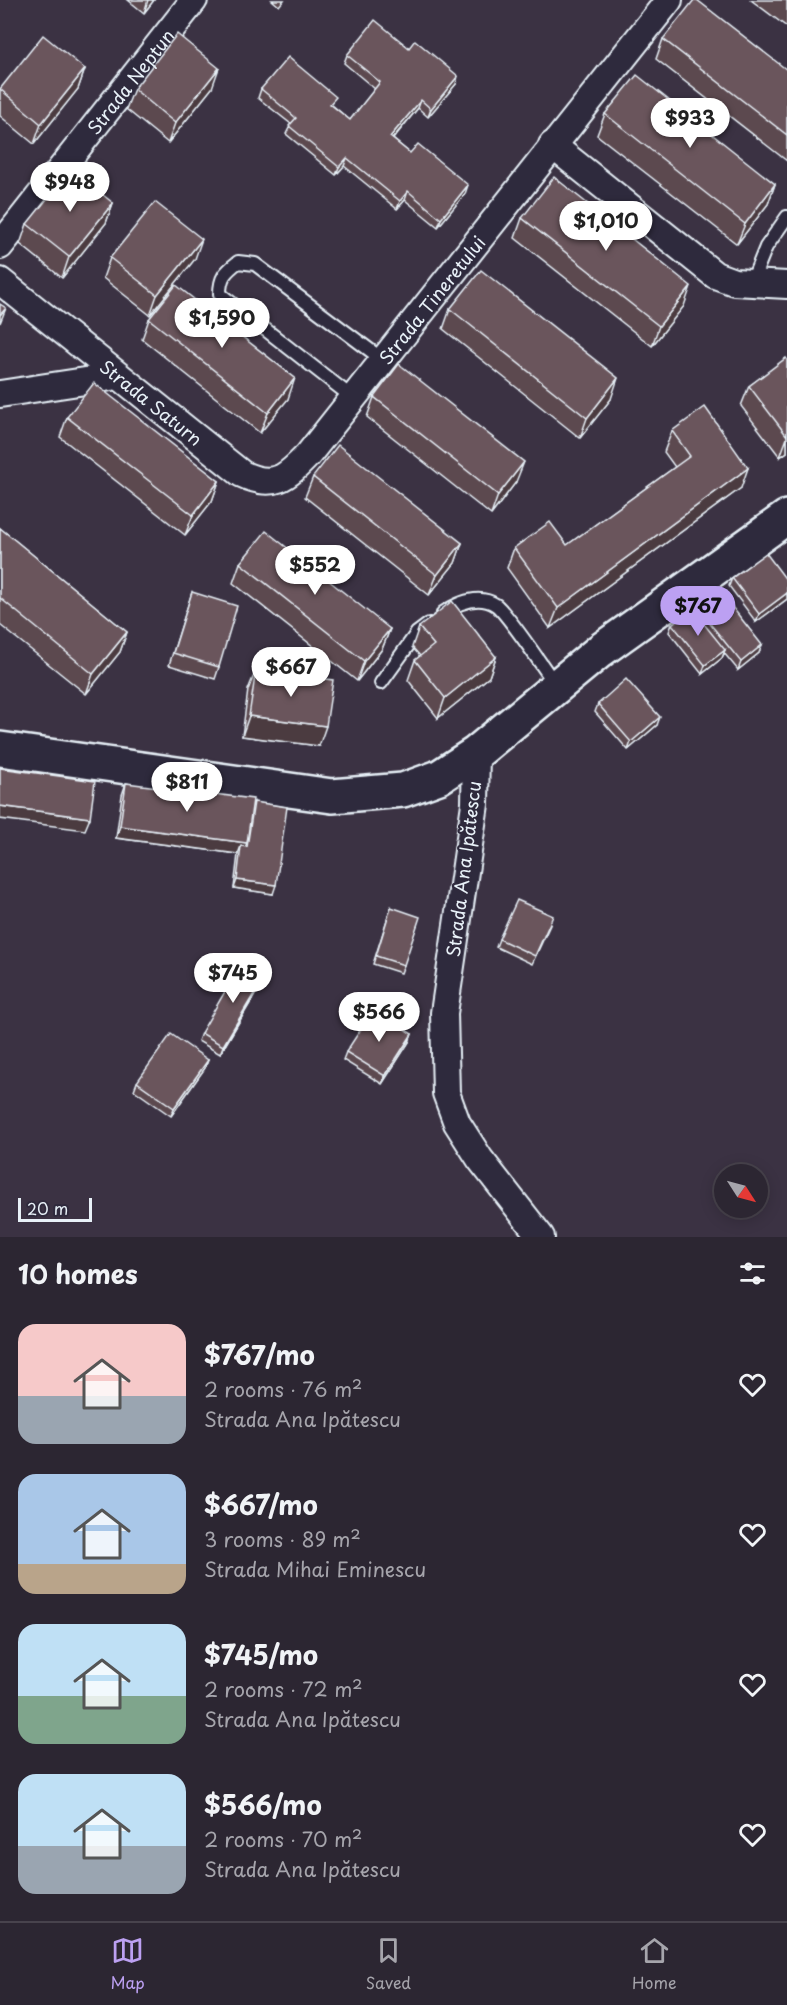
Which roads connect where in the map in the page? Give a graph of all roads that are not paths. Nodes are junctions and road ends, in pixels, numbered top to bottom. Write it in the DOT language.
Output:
graph roads {
  1 [pos="194,0"];
  2 [pos="669,0"];
  3 [pos="552,145"];
  4 [pos="787,217"];
  5 [pos="0,246"];
  6 [pos="0,281"];
  7 [pos="751,284"];
  8 [pos="787,285"];
  9 [pos="383,360"];
  10 [pos="118,376"];
  11 [pos="0,394"];
  12 [pos="353,398"];
  13 [pos="309,455"];
  14 [pos="787,517"];
  15 [pos="381,683"];
  16 [pos="557,686"];
  17 [pos="0,749"];
  18 [pos="476,753"];
  19 [pos="541,1237"];
  1 -- 5 [label="street, Strada Neptun"];
  2 -- 3 [label="street, Strada Tineretului"];
  3 -- 7 [label="street"];
  3 -- 9 [label="street, Strada Tineretului"];
  4 -- 7 [label="lane"];
  6 -- 10 [label="street, Strada Saturn"];
  7 -- 8 [label="street"];
  9 -- 12 [label="street, Strada Tineretului"];
  9 -- 12 [label="lane"];
  10 -- 11 [label="street"];
  10 -- 13 [label="street, Strada Saturn"];
  12 -- 13 [label="street, Strada Tineretului"];
  14 -- 16 [label="main road"];
  15 -- 16 [label="lane"];
  16 -- 18 [label="main road"];
  17 -- 18 [label="main road"];
  18 -- 19 [label="street, Strada Ana Ipătescu"];
}
